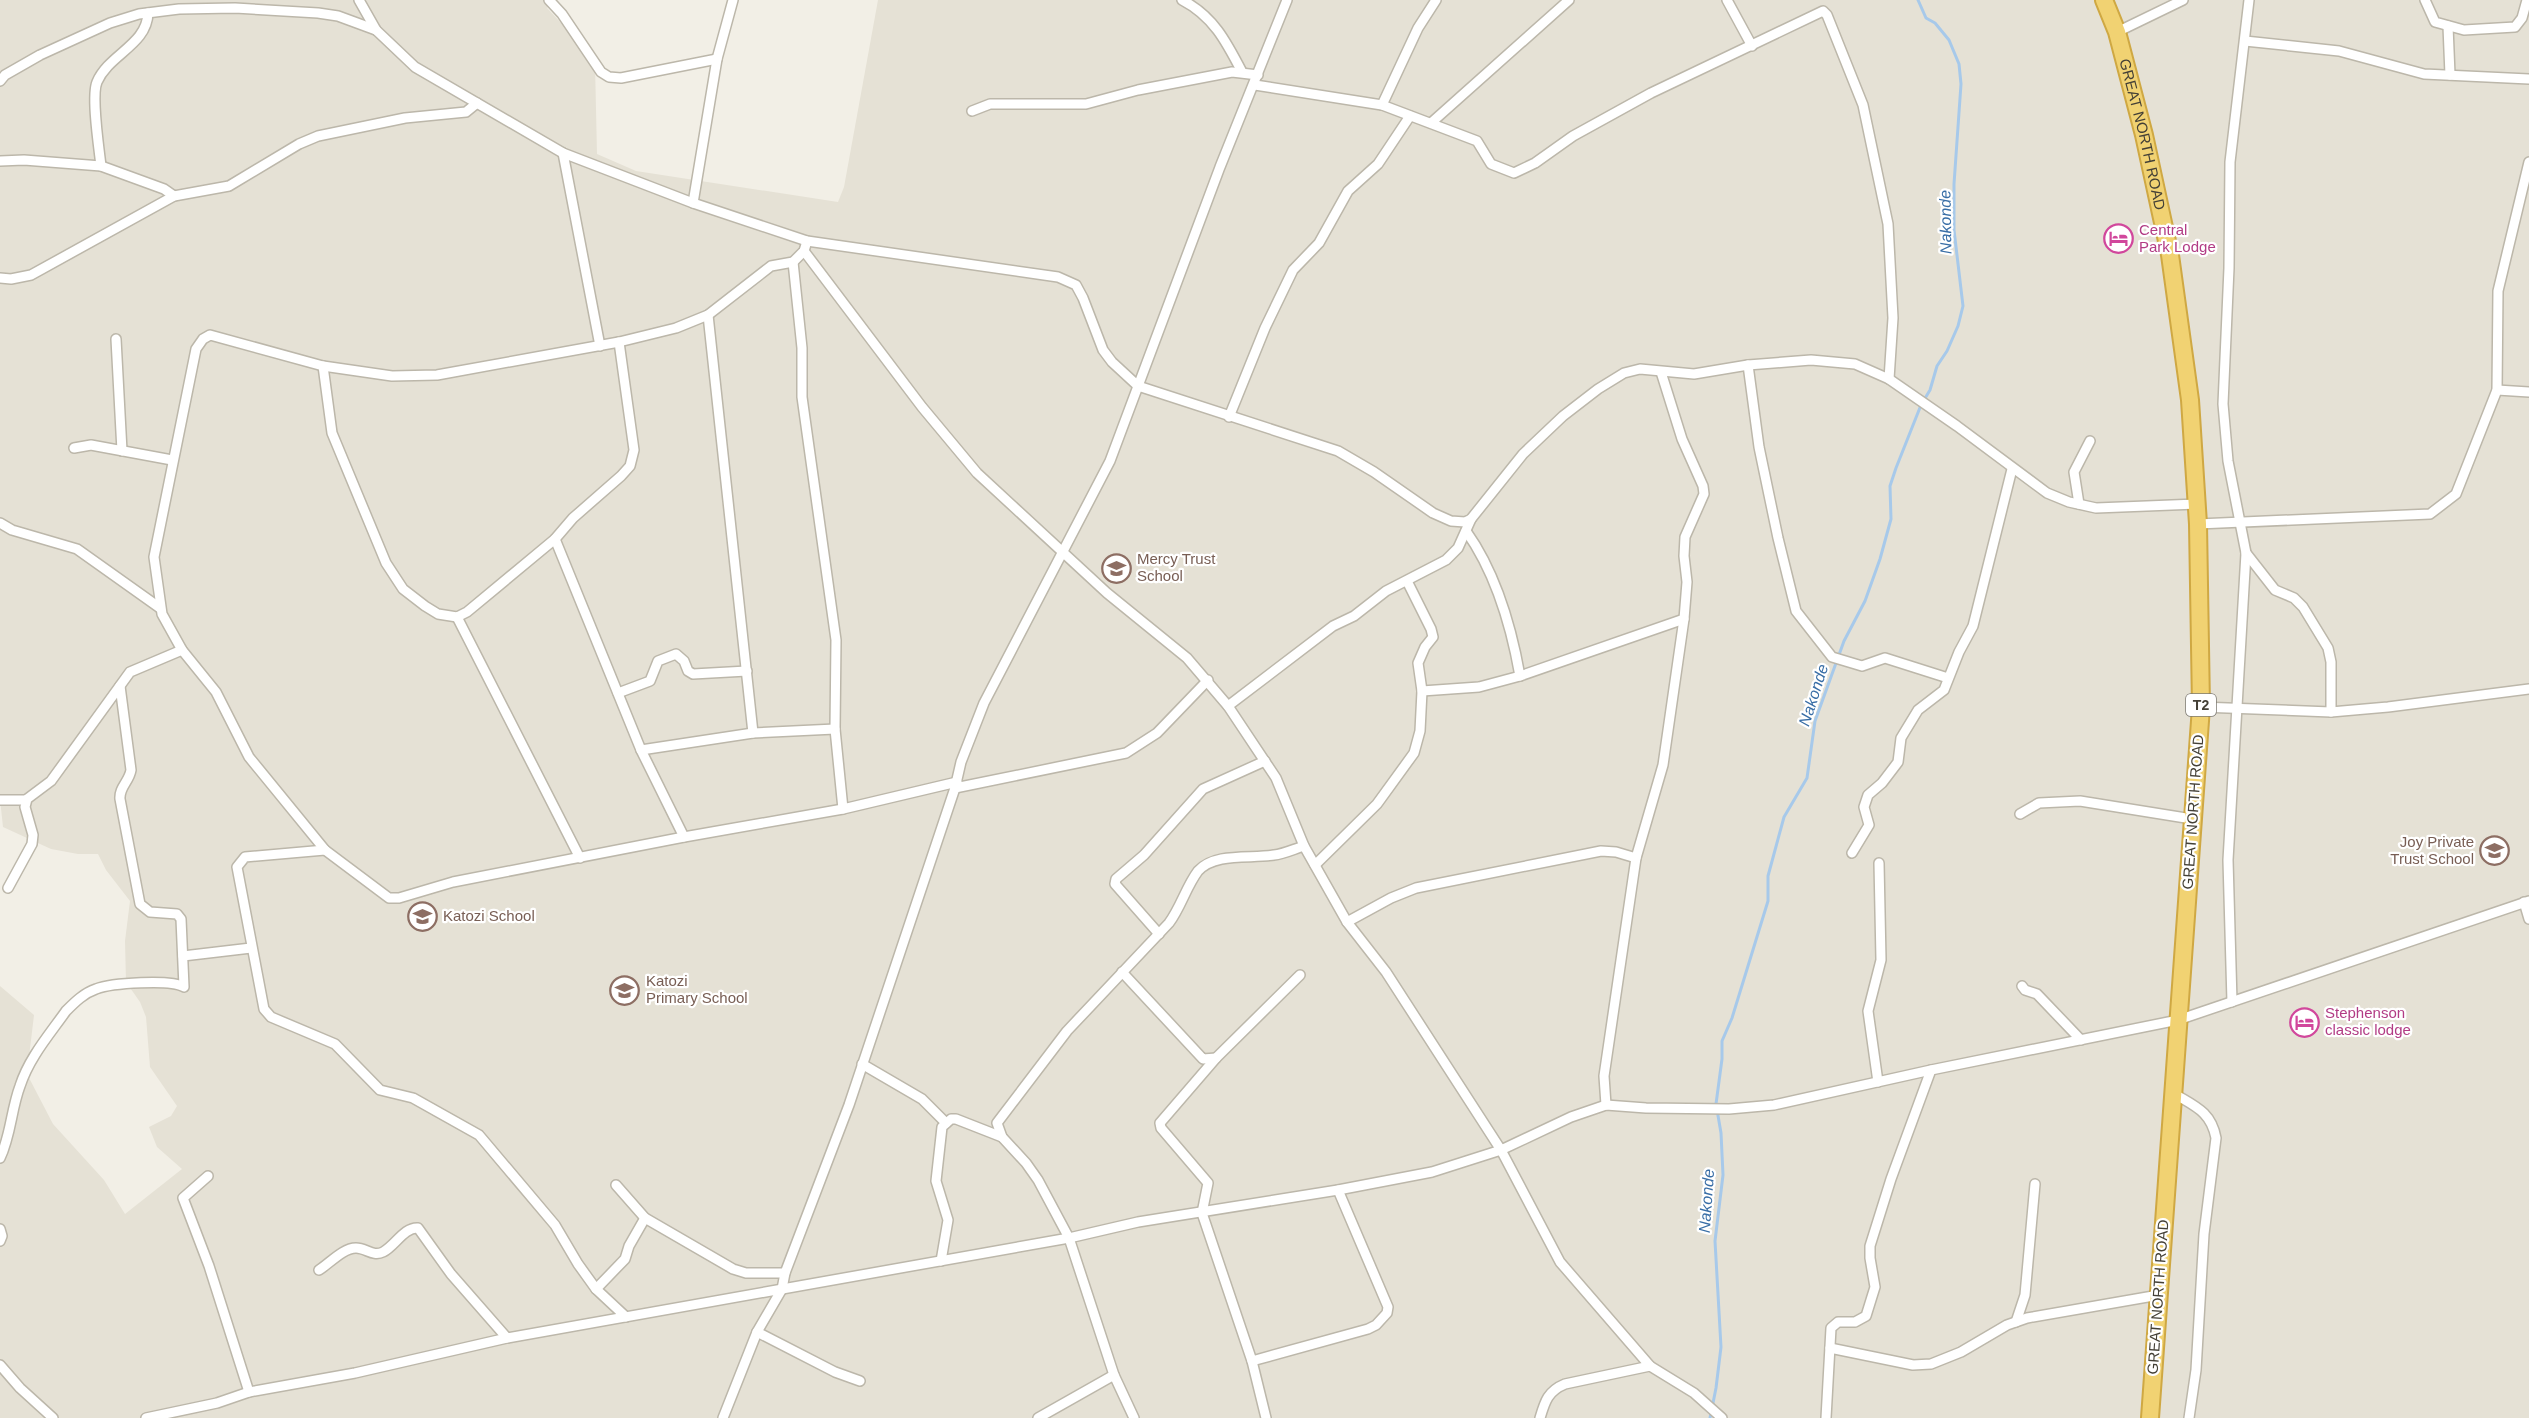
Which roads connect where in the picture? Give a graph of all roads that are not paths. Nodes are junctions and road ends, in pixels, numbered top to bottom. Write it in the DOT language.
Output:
graph roads {
  1 [pos="360,0"];
  2 [pos="549,0"];
  3 [pos="733,0"];
  4 [pos="1182,0"];
  5 [pos="1287,0"];
  6 [pos="1436,0"];
  7 [pos="1569,0"];
  8 [pos="1727,0"];
  9 [pos="2104,0"];
  10 [pos="2183,0"];
  11 [pos="2249,0"];
  12 [pos="2425,0"];
  13 [pos="2527,0"];
  14 [pos="148,13"];
  15 [pos="2448,26"];
  16 [pos="376,30"];
  17 [pos="2117,32"];
  18 [pos="2245,40"];
  19 [pos="1752,46"];
  20 [pos="717,59"];
  21 [pos="1242,72"];
  22 [pos="2450,75"];
  23 [pos="2529,79"];
  24 [pos="1256,80"];
  25 [pos="0,81"];
  26 [pos="477,103"];
  27 [pos="1382,105"];
  28 [pos="972,111"];
  29 [pos="1410,116"];
  30 [pos="1431,123"];
  31 [pos="563,153"];
  32 [pos="0,161"];
  33 [pos="2529,162"];
  34 [pos="101,166"];
  35 [pos="174,196"];
  36 [pos="693,203"];
  37 [pos="807,241"];
  38 [pos="804,251"];
  39 [pos="793,262"];
  40 [pos="0,278"];
  41 [pos="708,315"];
  42 [pos="116,339"];
  43 [pos="618,342"];
  44 [pos="600,346"];
  45 [pos="1748,365"];
  46 [pos="323,366"];
  47 [pos="1661,372"];
  48 [pos="1889,379"];
  49 [pos="1138,387"];
  50 [pos="2497,390"];
  51 [pos="2529,392"];
  52 [pos="1229,417"];
  53 [pos="2090,441"];
  54 [pos="74,448"];
  55 [pos="122,451"];
  56 [pos="172,460"];
  57 [pos="2012,469"];
  58 [pos="2079,504"];
  59 [pos="2197,504"];
  60 [pos="1472,519"];
  61 [pos="0,523"];
  62 [pos="2241,523"];
  63 [pos="2198,524"];
  64 [pos="1466,531"];
  65 [pos="555,539"];
  66 [pos="1062,551"];
  67 [pos="2246,553"];
  68 [pos="1407,581"];
  69 [pos="160,608"];
  70 [pos="457,617"];
  71 [pos="1684,619"];
  72 [pos="182,650"];
  73 [pos="747,671"];
  74 [pos="1520,676"];
  75 [pos="1948,678"];
  76 [pos="1208,680"];
  77 [pos="120,686"];
  78 [pos="2529,689"];
  79 [pos="1422,691"];
  80 [pos="618,693"];
  81 [pos="1228,706"];
  82 [pos="2201,707"];
  83 [pos="2236,708"];
  84 [pos="2331,711"];
  85 [pos="835,729"];
  86 [pos="753,733"];
  87 [pos="641,750"];
  88 [pos="1265,761"];
  89 [pos="956,785"];
  90 [pos="0,800"];
  91 [pos="26,801"];
  92 [pos="843,809"];
  93 [pos="2020,814"];
  94 [pos="2192,819"];
  95 [pos="684,837"];
  96 [pos="1304,846"];
  97 [pos="325,850"];
  98 [pos="1852,853"];
  99 [pos="580,858"];
  100 [pos="1636,858"];
  101 [pos="1879,863"];
  102 [pos="1315,864"];
  103 [pos="8,888"];
  104 [pos="2527,902"];
  105 [pos="2529,918"];
  106 [pos="1347,922"];
  107 [pos="1159,934"];
  108 [pos="251,948"];
  109 [pos="183,956"];
  110 [pos="1122,972"];
  111 [pos="1300,975"];
  112 [pos="2022,986"];
  113 [pos="2232,1002"];
  114 [pos="2178,1020"];
  115 [pos="2081,1040"];
  116 [pos="1216,1058"];
  117 [pos="862,1064"];
  118 [pos="1931,1070"];
  119 [pos="1878,1082"];
  120 [pos="2173,1093"];
  121 [pos="1606,1104"];
  122 [pos="946,1123"];
  123 [pos="1002,1137"];
  124 [pos="1501,1150"];
  125 [pos="0,1158"];
  126 [pos="208,1176"];
  127 [pos="2035,1184"];
  128 [pos="616,1185"];
  129 [pos="1338,1190"];
  130 [pos="1202,1214"];
  131 [pos="645,1218"];
  132 [pos="0,1228"];
  133 [pos="1069,1238"];
  134 [pos="0,1241"];
  135 [pos="941,1261"];
  136 [pos="320,1270"];
  137 [pos="785,1273"];
  138 [pos="596,1289"];
  139 [pos="782,1289"];
  140 [pos="2158,1295"];
  141 [pos="626,1317"];
  142 [pos="2016,1322"];
  143 [pos="757,1332"];
  144 [pos="507,1338"];
  145 [pos="1830,1348"];
  146 [pos="1252,1360"];
  147 [pos="0,1365"];
  148 [pos="1650,1366"];
  149 [pos="1114,1375"];
  150 [pos="860,1381"];
  151 [pos="249,1392"];
  152 [pos="53,1418"];
  153 [pos="146,1418"];
  154 [pos="723,1418"];
  155 [pos="1038,1418"];
  156 [pos="1134,1418"];
  157 [pos="1266,1418"];
  158 [pos="1540,1418"];
  159 [pos="1722,1418"];
  160 [pos="1827,1418"];
  161 [pos="2150,1418"];
  162 [pos="2190,1418"];
  1 -- 16 [label="street"];
  2 -- 20 [label="street"];
  3 -- 20 [label="street"];
  4 -- 21 [label="street"];
  5 -- 24 [label="street"];
  6 -- 27 [label="street"];
  7 -- 30 [label="street"];
  8 -- 19 [label="street"];
  9 -- 17 [label="highway, GREAT NORTH ROAD / T2"];
  10 -- 17 [label="street"];
  11 -- 18 [label="street"];
  12 -- 15 [label="street"];
  13 -- 15 [label="street"];
  14 -- 16 [label="street"];
  14 -- 25 [label="street"];
  14 -- 34 [label="street"];
  15 -- 22 [label="street"];
  16 -- 26 [label="street"];
  17 -- 59 [label="highway, GREAT NORTH ROAD / T2"];
  18 -- 22 [label="street"];
  18 -- 62 [label="street"];
  19 -- 30 [label="street"];
  19 -- 48 [label="street"];
  20 -- 36 [label="street"];
  21 -- 24 [label="street"];
  21 -- 28 [label="street"];
  22 -- 23 [label="street"];
  24 -- 27 [label="street"];
  24 -- 49 [label="street"];
  26 -- 31 [label="street"];
  26 -- 35 [label="street"];
  27 -- 29 [label="street"];
  29 -- 30 [label="street"];
  29 -- 52 [label="street"];
  31 -- 36 [label="street"];
  31 -- 44 [label="street"];
  32 -- 34 [label="street"];
  33 -- 50 [label="street"];
  34 -- 35 [label="street"];
  35 -- 40 [label="street"];
  36 -- 37 [label="street"];
  37 -- 38 [label="street"];
  37 -- 49 [label="street"];
  38 -- 39 [label="street"];
  38 -- 66 [label="street"];
  39 -- 41 [label="street"];
  39 -- 85 [label="street"];
  41 -- 43 [label="street"];
  41 -- 73 [label="street"];
  42 -- 55 [label="street"];
  43 -- 44 [label="street"];
  43 -- 65 [label="street"];
  44 -- 46 [label="street"];
  45 -- 47 [label="street"];
  45 -- 48 [label="street"];
  45 -- 75 [label="street"];
  46 -- 56 [label="street"];
  46 -- 70 [label="street"];
  47 -- 60 [label="street"];
  47 -- 71 [label="street"];
  48 -- 57 [label="street"];
  49 -- 52 [label="street"];
  49 -- 66 [label="street"];
  50 -- 51 [label="street"];
  50 -- 62 [label="street"];
  52 -- 60 [label="street"];
  53 -- 58 [label="street"];
  54 -- 55 [label="street"];
  55 -- 56 [label="street"];
  56 -- 69 [label="street"];
  57 -- 58 [label="street"];
  57 -- 75 [label="street"];
  58 -- 59 [label="street"];
  59 -- 63 [label="highway, GREAT NORTH ROAD / T2"];
  60 -- 64 [label="street"];
  61 -- 69 [label="street"];
  62 -- 63 [label="street"];
  62 -- 67 [label="street"];
  63 -- 82 [label="highway, GREAT NORTH ROAD / T2"];
  64 -- 68 [label="street"];
  64 -- 74 [label="street"];
  65 -- 70 [label="street"];
  65 -- 80 [label="street"];
  66 -- 76 [label="street"];
  66 -- 89 [label="street"];
  67 -- 83 [label="street"];
  67 -- 84 [label="street"];
  68 -- 79 [label="street"];
  68 -- 81 [label="street"];
  69 -- 72 [label="street"];
  70 -- 99 [label="street"];
  71 -- 74 [label="street"];
  71 -- 100 [label="street"];
  72 -- 77 [label="street"];
  72 -- 97 [label="street"];
  73 -- 80 [label="street"];
  73 -- 86 [label="street"];
  74 -- 79 [label="street"];
  75 -- 98 [label="street"];
  76 -- 81 [label="street"];
  76 -- 89 [label="street"];
  77 -- 91 [label="street"];
  77 -- 109 [label="street"];
  78 -- 84 [label="street"];
  79 -- 102 [label="street"];
  80 -- 87 [label="street"];
  81 -- 88 [label="street"];
  82 -- 83 [label="street"];
  82 -- 94 [label="highway, GREAT NORTH ROAD / T2"];
  83 -- 84 [label="street"];
  83 -- 113 [label="street"];
  85 -- 86 [label="street"];
  85 -- 92 [label="street"];
  86 -- 87 [label="street"];
  87 -- 95 [label="street"];
  88 -- 96 [label="street"];
  88 -- 107 [label="street"];
  89 -- 92 [label="street"];
  89 -- 117 [label="street"];
  90 -- 91 [label="street"];
  91 -- 103 [label="street"];
  92 -- 95 [label="street"];
  93 -- 94 [label="street"];
  94 -- 114 [label="highway, GREAT NORTH ROAD / T2"];
  95 -- 99 [label="street"];
  96 -- 102 [label="street"];
  96 -- 107 [label="street"];
  97 -- 99 [label="street"];
  97 -- 108 [label="street"];
  100 -- 106 [label="street"];
  100 -- 121 [label="street"];
  101 -- 119 [label="street"];
  102 -- 106 [label="street"];
  104 -- 105 [label="street"];
  104 -- 113 [label="street"];
  106 -- 124 [label="street"];
  107 -- 110 [label="street"];
  108 -- 109 [label="street"];
  108 -- 138 [label="street"];
  109 -- 125 [label="street"];
  110 -- 116 [label="street"];
  110 -- 123 [label="street"];
  111 -- 116 [label="street"];
  112 -- 115 [label="street"];
  113 -- 114 [label="street"];
  114 -- 115 [label="street"];
  114 -- 120 [label="highway, GREAT NORTH ROAD / T2"];
  115 -- 118 [label="street"];
  116 -- 130 [label="street"];
  117 -- 122 [label="street"];
  117 -- 137 [label="street"];
  118 -- 119 [label="street"];
  118 -- 145 [label="street"];
  119 -- 121 [label="street"];
  120 -- 140 [label="highway, GREAT NORTH ROAD / T2"];
  120 -- 162 [label="street"];
  121 -- 124 [label="street"];
  122 -- 123 [label="street"];
  122 -- 135 [label="street"];
  123 -- 133 [label="street"];
  124 -- 129 [label="street"];
  124 -- 148 [label="street"];
  126 -- 151 [label="street"];
  127 -- 142 [label="street"];
  128 -- 131 [label="street"];
  129 -- 130 [label="street"];
  129 -- 146 [label="street"];
  130 -- 133 [label="street"];
  130 -- 146 [label="street"];
  131 -- 137 [label="street"];
  131 -- 138 [label="street"];
  132 -- 134 [label="street"];
  133 -- 135 [label="street"];
  133 -- 149 [label="street"];
  135 -- 139 [label="street"];
  136 -- 144 [label="street"];
  137 -- 139 [label="street"];
  138 -- 141 [label="street"];
  139 -- 141 [label="street"];
  139 -- 143 [label="street"];
  140 -- 142 [label="street"];
  140 -- 161 [label="highway, GREAT NORTH ROAD / T2"];
  141 -- 144 [label="street"];
  142 -- 145 [label="street"];
  143 -- 150 [label="street"];
  143 -- 154 [label="street"];
  144 -- 151 [label="street"];
  145 -- 160 [label="street"];
  146 -- 157 [label="street"];
  147 -- 152 [label="street"];
  148 -- 158 [label="street"];
  148 -- 159 [label="street"];
  149 -- 155 [label="street"];
  149 -- 156 [label="street"];
  151 -- 153 [label="street"];
}
